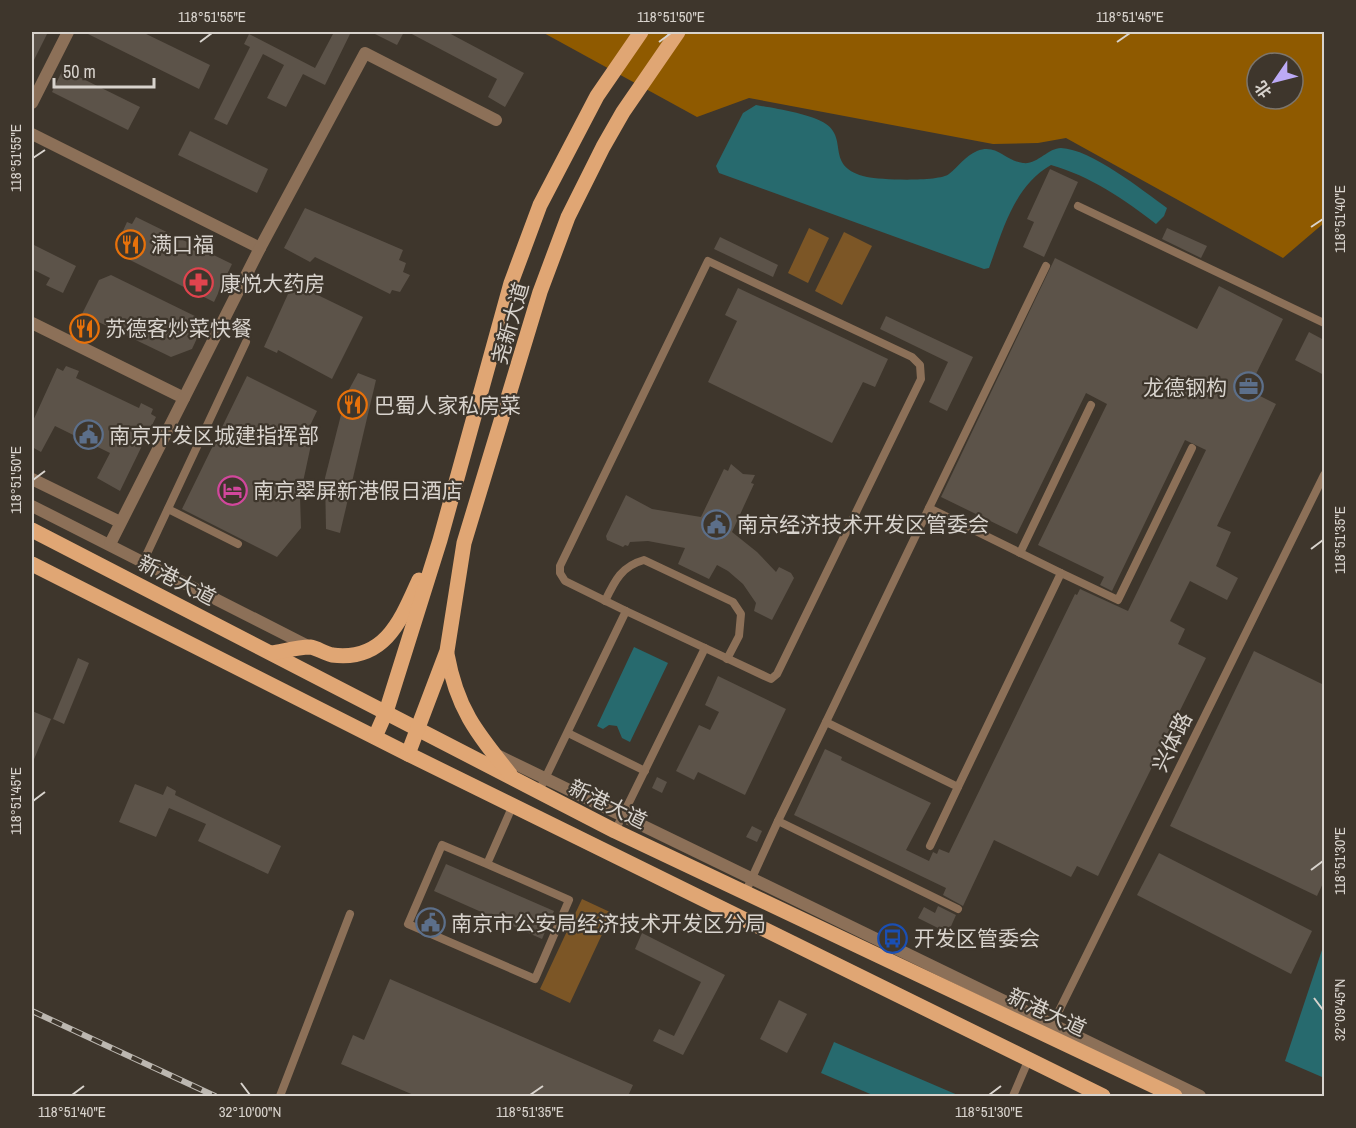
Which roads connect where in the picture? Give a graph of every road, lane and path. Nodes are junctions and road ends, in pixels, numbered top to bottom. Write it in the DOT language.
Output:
graph roads {
  1 [pos="68,32"];
  2 [pos="642,32"];
  3 [pos="678,32"];
  4 [pos="32,103"];
  5 [pos="496,120"];
  6 [pos="32,134"];
  7 [pos="1078,206"];
  8 [pos="260,248"];
  9 [pos="1046,266"];
  10 [pos="1324,322"];
  11 [pos="32,323"];
  12 [pos="246,342"];
  13 [pos="184,398"];
  14 [pos="1091,405"];
  15 [pos="1192,448"];
  16 [pos="1324,476"];
  17 [pos="32,479"];
  18 [pos="32,506"];
  19 [pos="168,508"];
  20 [pos="929,508"];
  21 [pos="120,522"];
  22 [pos="32,530"];
  23 [pos="440,540"];
  24 [pos="110,544"];
  25 [pos="238,544"];
  26 [pos="1020,553"];
  27 [pos="143,562"];
  28 [pos="32,564"];
  29 [pos="1061,573"];
  30 [pos="605,601"];
  31 [pos="626,611"];
  32 [pos="310,647"];
  33 [pos="705,648"];
  34 [pos="447,651"];
  35 [pos="272,653"];
  36 [pos="727,659"];
  37 [pos="386,712"];
  38 [pos="826,722"];
  39 [pos="419,729"];
  40 [pos="567,734"];
  41 [pos="375,737"];
  42 [pos="493,753"];
  43 [pos="408,754"];
  44 [pos="645,771"];
  45 [pos="514,779"];
  46 [pos="545,779"];
  47 [pos="958,787"];
  48 [pos="538,793"];
  49 [pos="513,805"];
  50 [pos="622,816"];
  51 [pos="777,821"];
  52 [pos="615,831"];
  53 [pos="930,846"];
  54 [pos="487,864"];
  55 [pos="748,886"];
  56 [pos="958,909"];
  57 [pos="350,914"];
  58 [pos="1052,1025"];
  59 [pos="1028,1061"];
  60 [pos="280,1096"];
  61 [pos="1013,1096"];
  62 [pos="1103,1096"];
  63 [pos="1175,1096"];
  64 [pos="1200,1096"];
  1 -- 4 [label="street"];
  2 -- 23 [label="main road, 尧新大道"];
  3 -- 34 [label="main road, 尧新大道"];
  5 -- 8 [label="street"];
  6 -- 8 [label="street"];
  7 -- 10 [label="lane"];
  8 -- 13 [label="street"];
  9 -- 20 [label="lane"];
  11 -- 13 [label="street"];
  12 -- 19 [label="lane"];
  13 -- 21 [label="street"];
  14 -- 26 [label="lane"];
  15 -- 29 [label="lane"];
  16 -- 58 [label="lane, 兴体路"];
  17 -- 21 [label="street"];
  18 -- 24 [label="street"];
  19 -- 25 [label="lane"];
  19 -- 27 [label="lane"];
  20 -- 26 [label="lane"];
  20 -- 38 [label="lane"];
  21 -- 24 [label="street"];
  22 -- 35 [label="main road, 新港大道"];
  23 -- 32 [label="main road, 尧新大道"];
  23 -- 37 [label="main road, 尧新大道"];
  24 -- 27 [label="street"];
  26 -- 29 [label="lane"];
  27 -- 32 [label="street"];
  28 -- 41 [label="main road, 新港大道"];
  29 -- 47 [label="lane"];
  30 -- 31 [label="lane"];
  30 -- 36 [label="lane"];
  30 -- 36 [label="lane"];
  31 -- 33 [label="lane"];
  31 -- 40 [label="lane"];
  32 -- 35 [label="main road, 尧新大道"];
  33 -- 36 [label="lane"];
  33 -- 44 [label="lane"];
  34 -- 39 [label="main road, 尧新大道"];
  34 -- 42 [label="main road, 尧新大道"];
  35 -- 37 [label="main road, 新港大道"];
  37 -- 39 [label="main road, 新港大道"];
  37 -- 41 [label="main road, 尧新大道"];
  38 -- 47 [label="lane"];
  38 -- 51 [label="lane"];
  39 -- 43 [label="main road, 尧新大道"];
  39 -- 45 [label="main road, 新港大道"];
  40 -- 44 [label="lane"];
  40 -- 46 [label="lane"];
  41 -- 43 [label="main road, 新港大道"];
  42 -- 45 [label="main road, 尧新大道"];
  42 -- 46 [label="street"];
  43 -- 49 [label="main road, 新港大道"];
  44 -- 50 [label="lane"];
  45 -- 48 [label="main road, 新港大道"];
  46 -- 48 [label="lane"];
  46 -- 50 [label="street"];
  47 -- 53 [label="lane"];
  48 -- 52 [label="main road, 新港大道"];
  49 -- 54 [label="lane"];
  49 -- 59 [label="main road, 新港大道"];
  50 -- 52 [label="lane"];
  50 -- 55 [label="street"];
  51 -- 55 [label="lane"];
  51 -- 56 [label="lane"];
  52 -- 55 [label="main road, 新港大道"];
  54 -- 54 [label="lane"];
  55 -- 58 [label="street"];
  55 -- 63 [label="main road, 新港大道"];
  57 -- 60 [label="lane"];
  58 -- 64 [label="street"];
  59 -- 61 [label="lane"];
  59 -- 62 [label="main road, 新港大道"];
}
